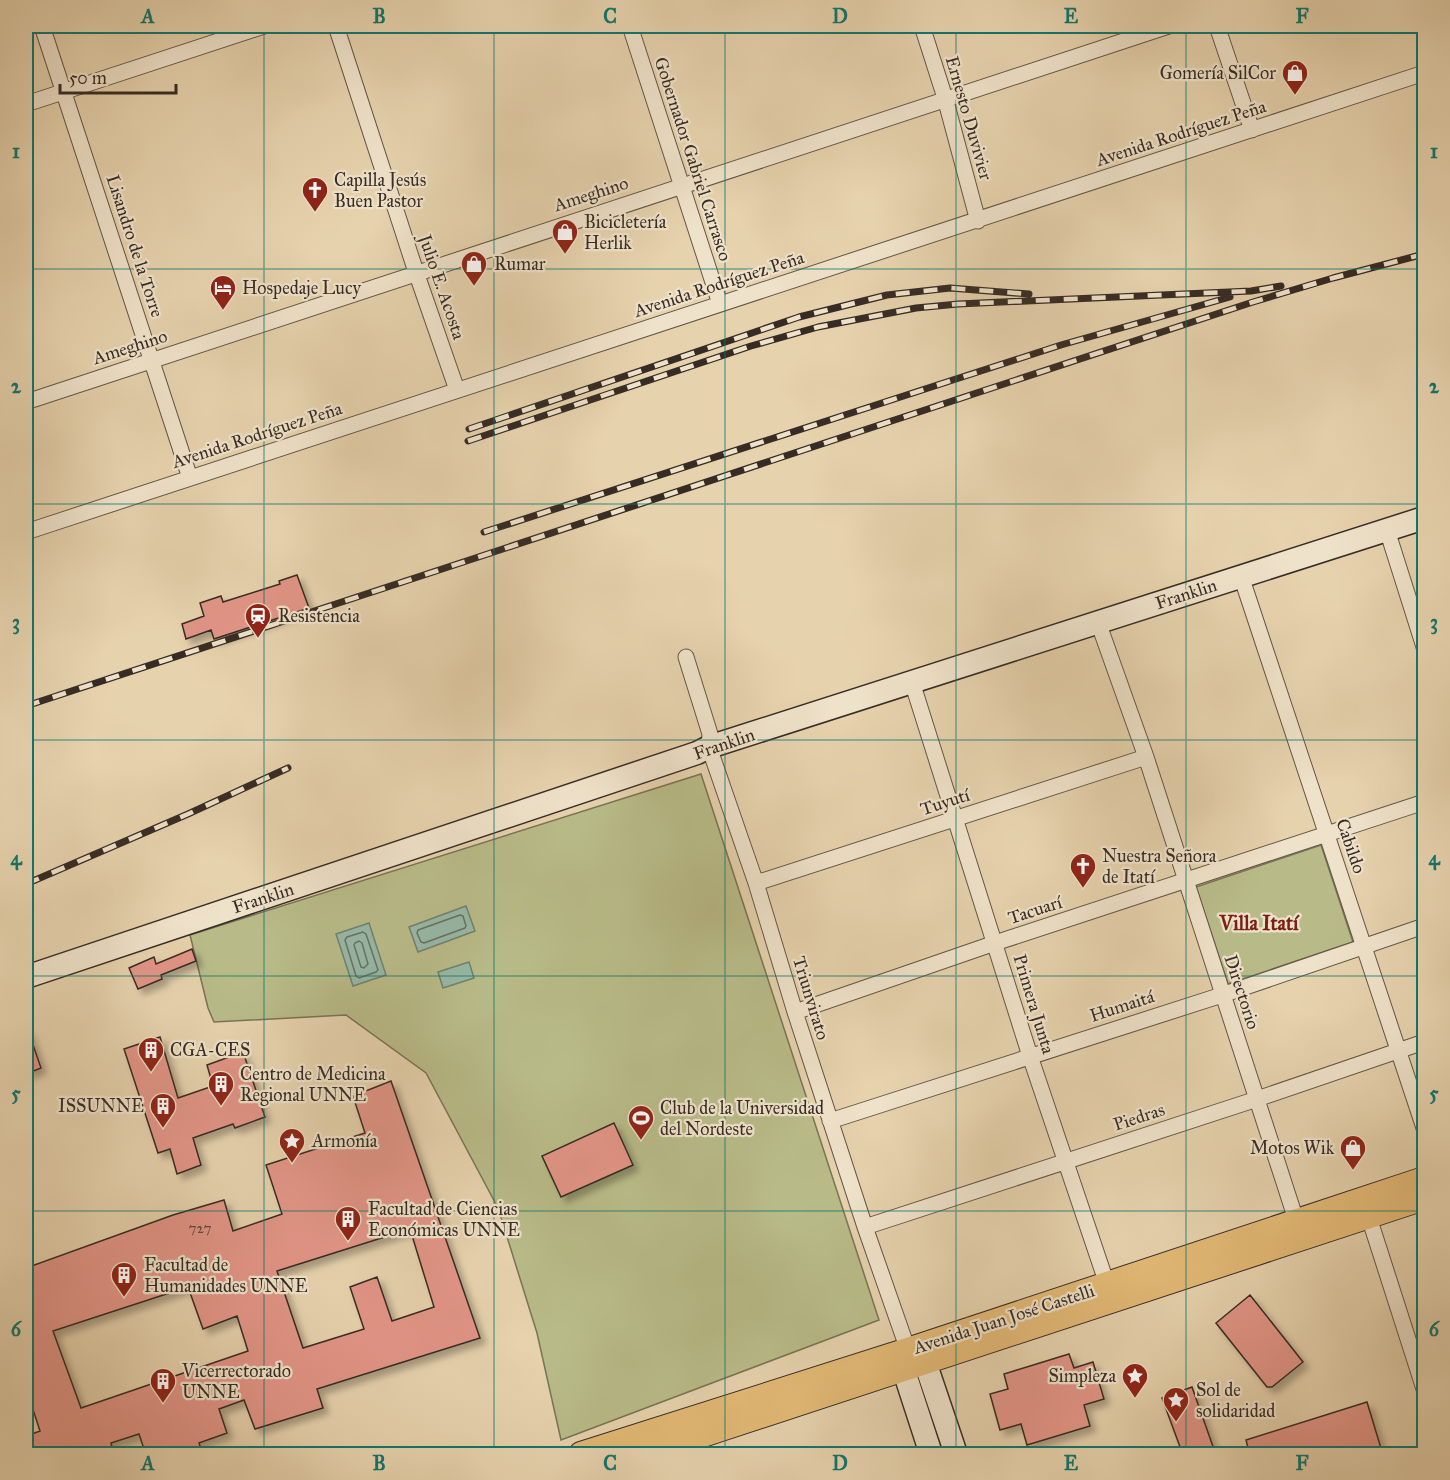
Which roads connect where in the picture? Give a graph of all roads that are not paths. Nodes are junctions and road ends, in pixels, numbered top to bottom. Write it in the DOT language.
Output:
graph roads {
  1 [pos="42,26"];
  2 [pos="264,26"];
  3 [pos="336,26"];
  4 [pos="630,26"];
  5 [pos="922,26"];
  6 [pos="1169,26"];
  7 [pos="1217,26"];
  8 [pos="1425,73"];
  9 [pos="64,92"];
  10 [pos="945,98"];
  11 [pos="26,104"];
  12 [pos="1252,130"];
  13 [pos="680,186"];
  14 [pos="978,220"];
  15 [pos="416,272"];
  16 [pos="720,304"];
  17 [pos="152,360"];
  18 [pos="457,390"];
  19 [pos="26,402"];
  20 [pos="190,478"];
  21 [pos="1425,518"];
  22 [pos="1387,530"];
  23 [pos="26,532"];
  24 [pos="1241,576"];
  25 [pos="1098,622"];
  26 [pos="1425,647"];
  27 [pos="686,657"];
  28 [pos="912,682"];
  29 [pos="709,747"];
  30 [pos="1146,757"];
  31 [pos="1425,802"];
  32 [pos="955,819"];
  33 [pos="1326,834"];
  34 [pos="1186,880"];
  35 [pos="756,883"];
  36 [pos="1425,926"];
  37 [pos="995,943"];
  38 [pos="1364,945"];
  39 [pos="26,977"];
  40 [pos="1222,994"];
  41 [pos="795,1012"];
  42 [pos="1425,1042"];
  43 [pos="1398,1050"];
  44 [pos="1030,1056"];
  45 [pos="1257,1099"];
  46 [pos="830,1121"];
  47 [pos="1425,1128"];
  48 [pos="1067,1161"];
  49 [pos="1425,1179"];
  50 [pos="1425,1198"];
  51 [pos="1366,1208"];
  52 [pos="865,1227"];
  53 [pos="1299,1229"];
  54 [pos="1110,1293"];
  55 [pos="912,1360"];
  56 [pos="1425,1389"];
  57 [pos="581,1455"];
  58 [pos="645,1455"];
  59 [pos="931,1455"];
  60 [pos="956,1455"];
  1 -- 9 [label="street, Lisandro de la Torre"];
  2 -- 9 [label="street"];
  3 -- 15 [label="street, Julio E. Acosta"];
  4 -- 13 [label="street, Gobernador Gabriel Carrasco"];
  5 -- 10 [label="street, Ernesto Duvivier"];
  6 -- 10 [label="street, Ameghino"];
  7 -- 12 [label="street"];
  8 -- 12 [label="street, Avenida Rodríguez Peña"];
  9 -- 11 [label="street"];
  9 -- 17 [label="street, Lisandro de la Torre"];
  10 -- 13 [label="street, Ameghino"];
  10 -- 14 [label="street, Ernesto Duvivier"];
  12 -- 14 [label="street, Avenida Rodríguez Peña"];
  13 -- 15 [label="street, Ameghino"];
  13 -- 16 [label="street, Gobernador Gabriel Carrasco"];
  14 -- 16 [label="street, Avenida Rodríguez Peña"];
  15 -- 17 [label="street, Ameghino"];
  15 -- 18 [label="street, Julio E. Acosta"];
  16 -- 18 [label="street, Avenida Rodríguez Peña"];
  17 -- 19 [label="street, Ameghino"];
  17 -- 20 [label="street, Lisandro de la Torre"];
  18 -- 20 [label="street, Avenida Rodríguez Peña"];
  20 -- 23 [label="street, Avenida Rodríguez Peña"];
  21 -- 22 [label="street, Franklin"];
  22 -- 24 [label="street, Franklin"];
  22 -- 26 [label="street"];
  24 -- 25 [label="street, Franklin"];
  24 -- 33 [label="street, Cabildo"];
  25 -- 28 [label="street, Franklin"];
  25 -- 30 [label="street, Directorio"];
  27 -- 29 [label="street, Triunvirato"];
  28 -- 29 [label="street, Franklin"];
  28 -- 32 [label="street, Primera Junta"];
  29 -- 35 [label="street, Triunvirato"];
  29 -- 39 [label="street, Franklin"];
  30 -- 32 [label="street, Tuyutí"];
  30 -- 34 [label="street, Directorio"];
  31 -- 33 [label="street, Tacuarí"];
  32 -- 35 [label="street, Tuyutí"];
  32 -- 37 [label="street, Primera Junta"];
  33 -- 34 [label="street, Tacuarí"];
  33 -- 38 [label="street, Cabildo"];
  34 -- 37 [label="street, Tacuarí"];
  34 -- 40 [label="street, Directorio"];
  35 -- 41 [label="street, Triunvirato"];
  36 -- 38 [label="street, Humaitá"];
  37 -- 41 [label="street, Tacuarí"];
  37 -- 44 [label="street, Primera Junta"];
  38 -- 40 [label="street, Humaitá"];
  38 -- 43 [label="street, Cabildo"];
  40 -- 44 [label="street, Humaitá"];
  40 -- 45 [label="street, Directorio"];
  41 -- 46 [label="street, Triunvirato"];
  42 -- 43 [label="street, Piedras"];
  43 -- 45 [label="street, Piedras"];
  43 -- 47 [label="street, Cabildo"];
  44 -- 46 [label="street, Humaitá"];
  44 -- 48 [label="street, Primera Junta"];
  45 -- 48 [label="street, Piedras"];
  45 -- 53 [label="street, Directorio"];
  46 -- 52 [label="street, Triunvirato"];
  48 -- 52 [label="street, Piedras"];
  48 -- 54 [label="street, Primera Junta"];
  49 -- 51 [label="main road, Avenida Juan José Castelli"];
  50 -- 51 [label="main road, Avenida Juan José Castelli"];
  51 -- 53 [label="main road, Avenida Juan José Castelli"];
  51 -- 56 [label="street"];
  52 -- 55 [label="street, Triunvirato"];
  53 -- 54 [label="main road, Avenida Juan José Castelli"];
  54 -- 55 [label="main road, Avenida Juan José Castelli"];
  55 -- 57 [label="main road, Avenida Juan José Castelli"];
  55 -- 58 [label="main road, Avenida Juan José Castelli"];
  55 -- 59 [label="street"];
  55 -- 60 [label="street"];
}
